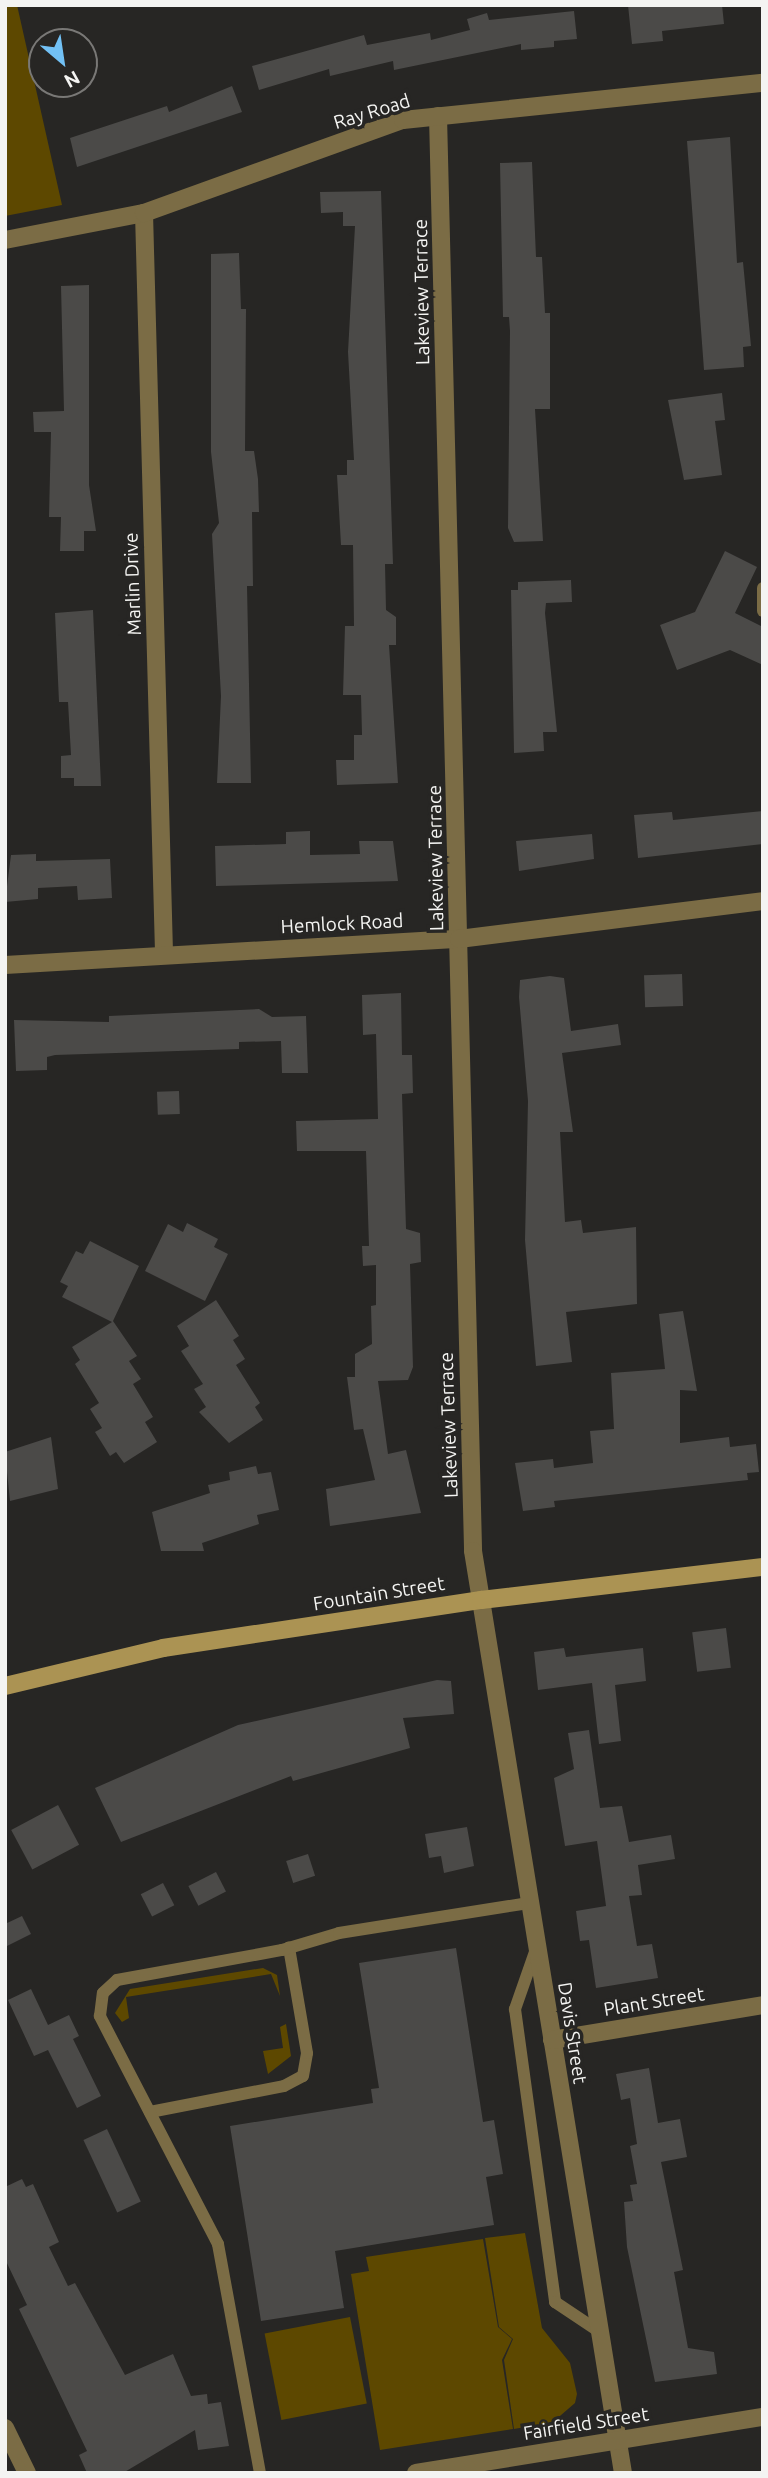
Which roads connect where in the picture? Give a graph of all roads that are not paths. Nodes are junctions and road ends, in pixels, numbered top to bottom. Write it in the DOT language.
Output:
graph roads {
  1 [pos="763,83"];
  2 [pos="438,116"];
  3 [pos="144,214"];
  4 [pos="5,240"];
  5 [pos="763,588"];
  6 [pos="763,611"];
  7 [pos="763,901"];
  8 [pos="459,939"];
  9 [pos="164,954"];
  10 [pos="5,965"];
  11 [pos="763,1567"];
  12 [pos="481,1600"];
  13 [pos="5,1686"];
  14 [pos="528,1903"];
  15 [pos="289,1948"];
  16 [pos="536,1949"];
  17 [pos="763,2005"];
  18 [pos="552,2040"];
  19 [pos="150,2112"];
  20 [pos="600,2332"];
  21 [pos="763,2417"];
  22 [pos="5,2428"];
  23 [pos="617,2440"];
  24 [pos="27,2473"];
  25 [pos="260,2473"];
  26 [pos="416,2473"];
  27 [pos="623,2473"];
  1 -- 2 [label="street, Ray Road"];
  2 -- 3 [label="street, Ray Road"];
  2 -- 8 [label="street, Lakeview Terrace"];
  3 -- 4 [label="street, Ray Road"];
  3 -- 9 [label="street, Marlin Drive"];
  5 -- 6 [label="lane"];
  7 -- 8 [label="street, Hemlock Road"];
  8 -- 9 [label="street, Hemlock Road"];
  8 -- 12 [label="street, Lakeview Terrace"];
  9 -- 10 [label="street, Hemlock Road"];
  11 -- 12 [label="main road, Fountain Street"];
  12 -- 13 [label="main road, Fountain Street"];
  12 -- 14 [label="street, Davis Street"];
  14 -- 15 [label="lane"];
  14 -- 16 [label="street, Davis Street"];
  15 -- 19 [label="lane"];
  15 -- 19 [label="lane"];
  16 -- 18 [label="street, Davis Street"];
  16 -- 20 [label="lane"];
  17 -- 18 [label="street, Plant Street"];
  18 -- 20 [label="street, Davis Street"];
  19 -- 25 [label="lane"];
  20 -- 23 [label="street, Davis Street"];
  21 -- 23 [label="street, Fairfield Street"];
  22 -- 24 [label="street"];
  23 -- 26 [label="street, Fairfield Street"];
  23 -- 27 [label="street, Davis Street"];
}
